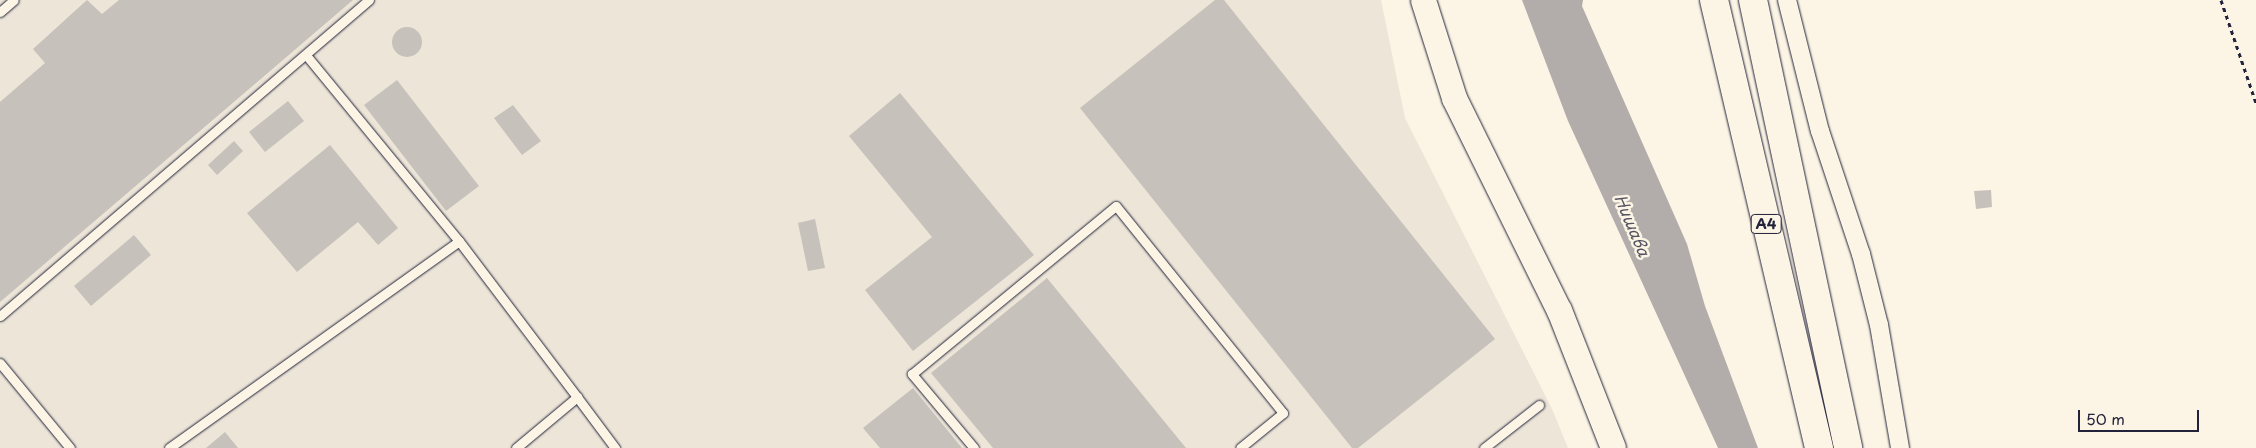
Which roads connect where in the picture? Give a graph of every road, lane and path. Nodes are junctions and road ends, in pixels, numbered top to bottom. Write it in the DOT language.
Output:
graph roads {
  1 [pos="14,0"];
  2 [pos="369,0"];
  3 [pos="1423,0"];
  4 [pos="1714,0"];
  5 [pos="1753,0"];
  6 [pos="1787,0"];
  7 [pos="2221,0"];
  8 [pos="0,12"];
  9 [pos="306,55"];
  10 [pos="2256,103"];
  11 [pos="459,241"];
  12 [pos="0,316"];
  13 [pos="0,363"];
  14 [pos="576,398"];
  15 [pos="1539,405"];
  16 [pos="70,448"];
  17 [pos="169,448"];
  18 [pos="516,448"];
  19 [pos="615,448"];
  20 [pos="974,448"];
  21 [pos="1240,448"];
  22 [pos="1484,448"];
  23 [pos="1613,448"];
  24 [pos="1819,448"];
  25 [pos="1848,448"];
  26 [pos="1900,448"];
  1 -- 8 [label="lane"];
  2 -- 9 [label="lane"];
  3 -- 23 [label="main road"];
  4 -- 24 [label="highway, A4"];
  5 -- 25 [label="highway, A4"];
  6 -- 26 [label="street"];
  7 -- 10 [label="path"];
  9 -- 11 [label="lane"];
  9 -- 12 [label="lane"];
  11 -- 14 [label="lane"];
  11 -- 17 [label="lane"];
  13 -- 16 [label="lane"];
  14 -- 18 [label="lane"];
  14 -- 19 [label="lane"];
  15 -- 22 [label="lane"];
  20 -- 21 [label="lane"];
}
